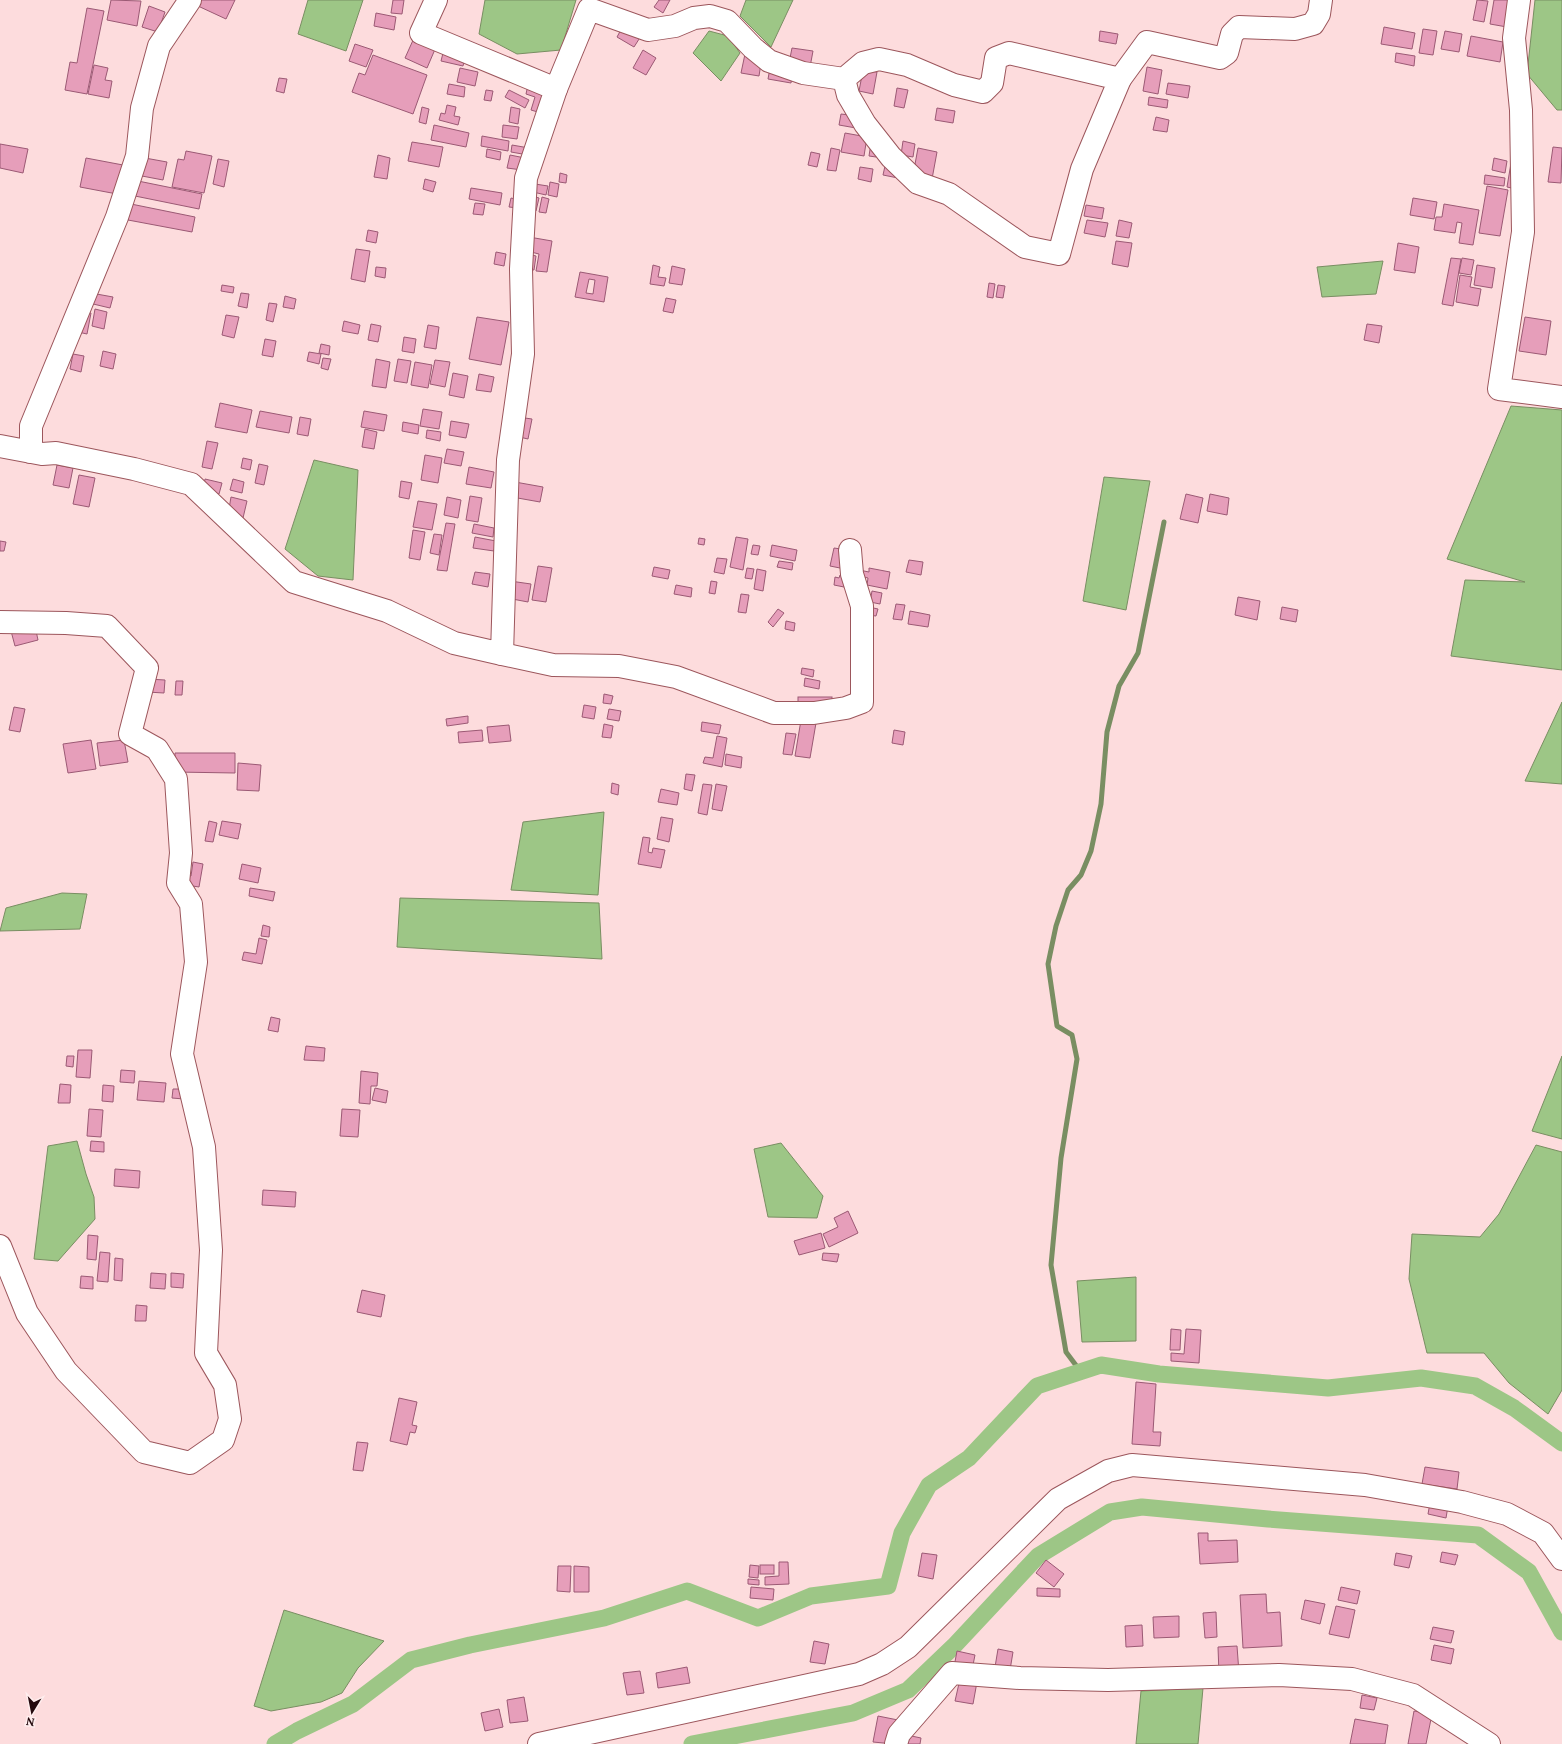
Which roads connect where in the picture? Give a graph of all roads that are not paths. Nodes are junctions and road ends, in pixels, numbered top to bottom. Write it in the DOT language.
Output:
graph roads {
  1 [pos="190,0"];
  2 [pos="436,0"];
  3 [pos="1321,0"];
  4 [pos="1519,0"];
  5 [pos="844,79"];
  6 [pos="1120,79"];
  7 [pos="556,89"];
  8 [pos="1562,397"];
  9 [pos="0,446"];
  10 [pos="31,452"];
  11 [pos="850,550"];
  12 [pos="0,622"];
  13 [pos="502,654"];
  14 [pos="0,1246"];
  15 [pos="1562,1559"];
  16 [pos="540,1744"];
  17 [pos="896,1744"];
  18 [pos="1489,1744"];
  1 -- 10 [label="street"];
  2 -- 7 [label="street"];
  3 -- 6 [label="street"];
  4 -- 8 [label="street"];
  5 -- 6 [label="street"];
  5 -- 6 [label="street"];
  5 -- 7 [label="street"];
  7 -- 13 [label="street"];
  9 -- 10 [label="street"];
  10 -- 13 [label="street"];
  11 -- 13 [label="street"];
  12 -- 14 [label="street"];
  15 -- 16 [label="street"];
  17 -- 18 [label="street"];
}
